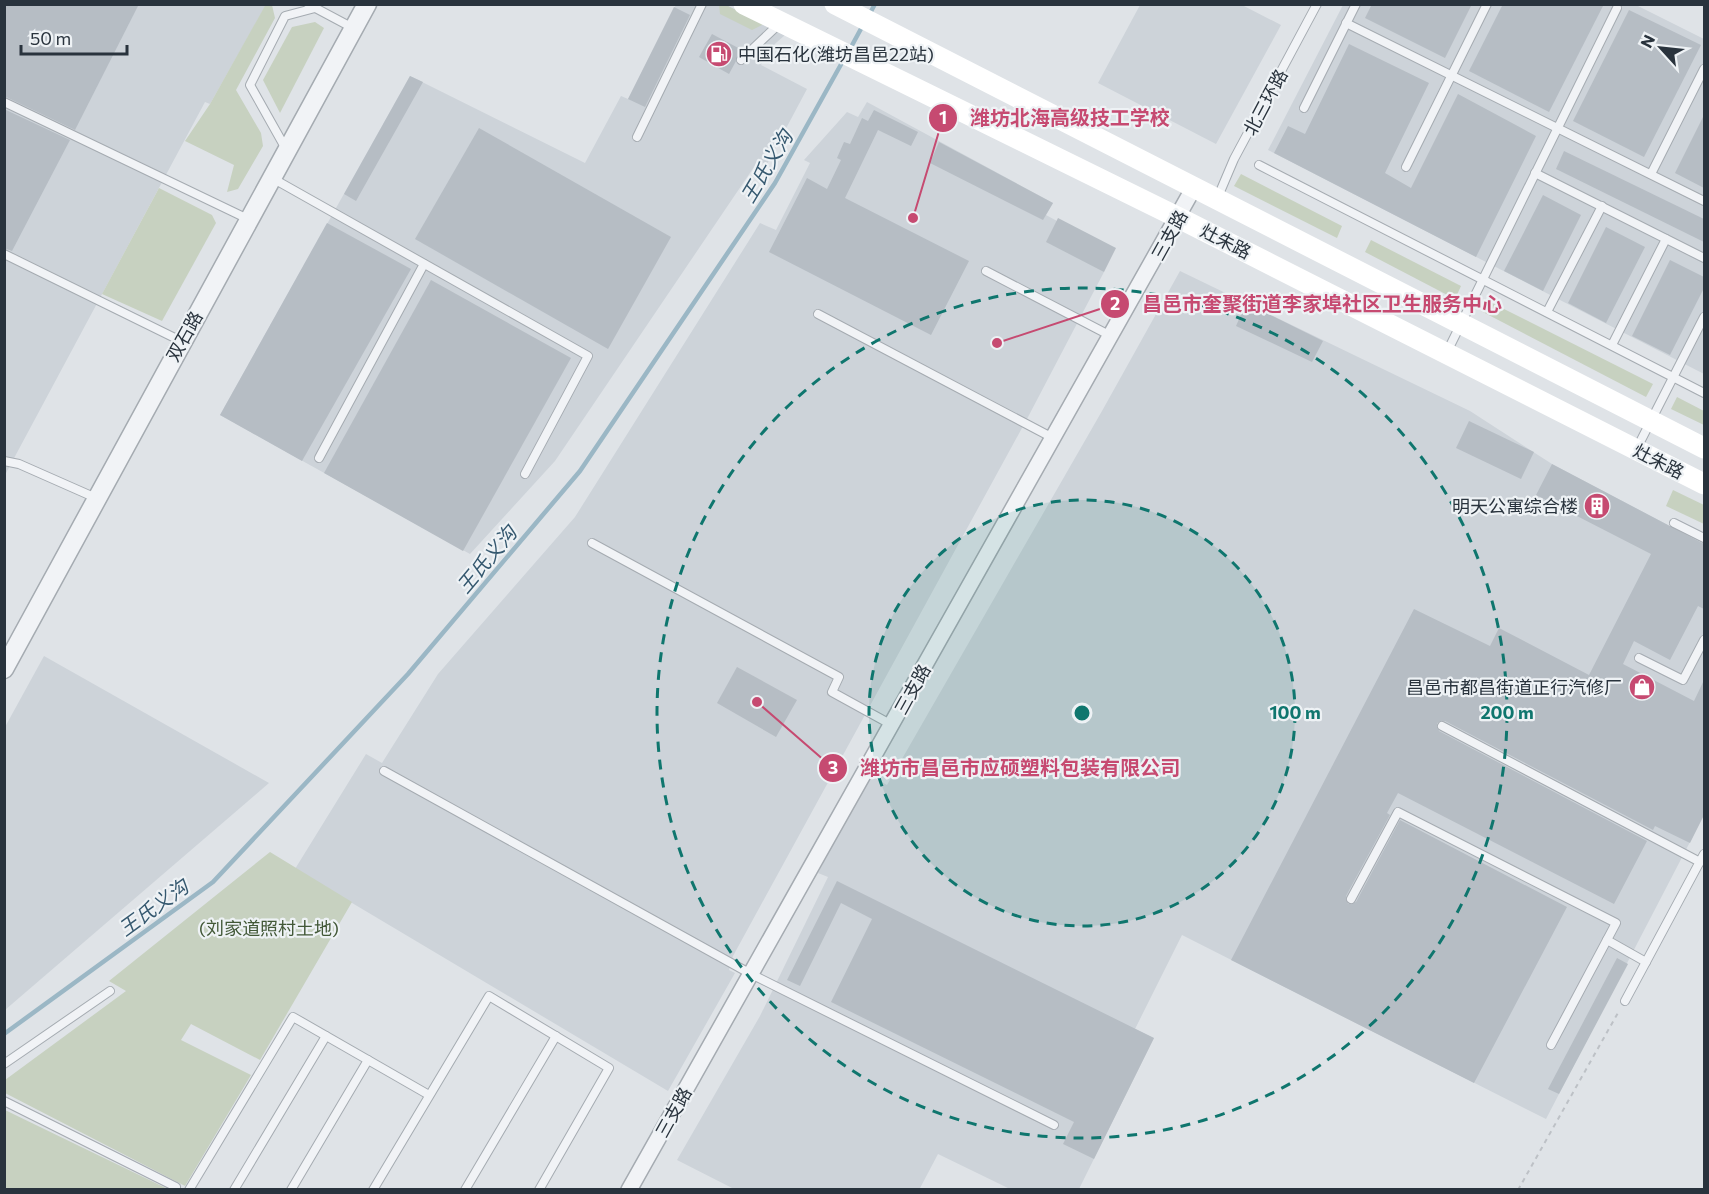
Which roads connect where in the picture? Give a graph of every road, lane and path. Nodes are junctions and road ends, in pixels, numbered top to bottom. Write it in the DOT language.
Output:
graph roads {
  1 [pos="367,4"];
  2 [pos="702,4"];
  3 [pos="744,4"];
  4 [pos="835,4"];
  5 [pos="1317,4"];
  6 [pos="1356,4"];
  7 [pos="1487,4"];
  8 [pos="312,6"];
  9 [pos="1617,8"];
  10 [pos="780,23"];
  11 [pos="1346,23"];
  12 [pos="353,28"];
  13 [pos="741,60"];
  14 [pos="1704,69"];
  15 [pos="1452,75"];
  16 [pos="4,102"];
  17 [pos="1304,108"];
  18 [pos="1557,128"];
  19 [pos="637,137"];
  20 [pos="286,149"];
  21 [pos="1259,165"];
  22 [pos="1406,167"];
  23 [pos="1534,173"];
  24 [pos="1652,174"];
  25 [pos="271,177"];
  26 [pos="1193,189"];
  27 [pos="1217,201"];
  28 [pos="1704,201"];
  29 [pos="1602,206"];
  30 [pos="1179,218"];
  31 [pos="248,219"];
  32 [pos="1666,239"];
  33 [pos="4,254"];
  34 [pos="1704,258"];
  35 [pos="424,264"];
  36 [pos="986,271"];
  37 [pos="1481,279"];
  38 [pos="1547,312"];
  39 [pos="819,314"];
  40 [pos="1704,317"];
  41 [pos="1461,324"];
  42 [pos="1111,336"];
  43 [pos="181,341"];
  44 [pos="1612,345"];
  45 [pos="1446,353"];
  46 [pos="1673,377"];
  47 [pos="1704,393"];
  48 [pos="1651,421"];
  49 [pos="1053,438"];
  50 [pos="1704,448"];
  51 [pos="1636,450"];
  52 [pos="319,458"];
  53 [pos="4,462"];
  54 [pos="525,474"];
  55 [pos="1704,484"];
  56 [pos="96,498"];
  57 [pos="1674,523"];
  58 [pos="1704,538"];
  59 [pos="592,543"];
  60 [pos="1704,640"];
  61 [pos="11,643"];
  62 [pos="1639,658"];
  63 [pos="4,669"];
  64 [pos="892,725"];
  65 [pos="1442,726"];
  66 [pos="384,771"];
  67 [pos="1704,854"];
  68 [pos="1700,862"];
  69 [pos="1351,899"];
  70 [pos="1607,940"];
  71 [pos="1646,962"];
  72 [pos="751,974"];
  73 [pos="110,991"];
  74 [pos="1624,1000"];
  75 [pos="326,1036"];
  76 [pos="556,1036"];
  77 [pos="1551,1045"];
  78 [pos="368,1060"];
  79 [pos="4,1064"];
  80 [pos="429,1095"];
  81 [pos="4,1101"];
  82 [pos="1054,1125"];
  83 [pos="175,1190"];
  84 [pos="189,1190"];
  85 [pos="234,1190"];
  86 [pos="291,1190"];
  87 [pos="373,1190"];
  88 [pos="465,1190"];
  89 [pos="539,1190"];
  90 [pos="629,1190"];
  91 [pos="1518,1190"];
  1 -- 12 [label="street, 双石路"];
  2 -- 19 [label="lane"];
  3 -- 10 [label="main road, 灶朱路"];
  4 -- 26 [label="main road, 灶朱路"];
  5 -- 27 [label="lane, 北三环路"];
  6 -- 11 [label="lane"];
  7 -- 15 [label="lane"];
  8 -- 12 [label="lane"];
  8 -- 20 [label="lane"];
  9 -- 18 [label="lane"];
  10 -- 13 [label="lane"];
  10 -- 30 [label="main road, 灶朱路"];
  11 -- 15 [label="lane"];
  11 -- 17 [label="lane"];
  12 -- 20 [label="street, 双石路"];
  14 -- 24 [label="lane"];
  15 -- 18 [label="lane"];
  15 -- 22 [label="lane"];
  16 -- 31 [label="lane"];
  18 -- 23 [label="lane"];
  18 -- 24 [label="lane"];
  20 -- 25 [label="street, 双石路"];
  21 -- 37 [label="lane"];
  23 -- 29 [label="lane"];
  23 -- 37 [label="lane"];
  24 -- 28 [label="lane"];
  25 -- 31 [label="street, 双石路"];
  25 -- 35 [label="lane"];
  26 -- 27 [label="main road, 灶朱路"];
  26 -- 30 [label="street, 三支路"];
  27 -- 41 [label="main road, 灶朱路"];
  29 -- 32 [label="lane"];
  29 -- 38 [label="lane"];
  30 -- 42 [label="street, 三支路"];
  30 -- 45 [label="main road, 灶朱路"];
  31 -- 43 [label="street, 双石路"];
  32 -- 34 [label="lane"];
  32 -- 44 [label="lane"];
  33 -- 43 [label="lane"];
  35 -- 52 [label="lane"];
  35 -- 54 [label="lane"];
  36 -- 42 [label="lane"];
  37 -- 38 [label="lane"];
  37 -- 41 [label="lane"];
  38 -- 44 [label="lane"];
  39 -- 49 [label="lane"];
  40 -- 46 [label="lane"];
  41 -- 45 [label="lane"];
  41 -- 48 [label="main road, 灶朱路"];
  42 -- 49 [label="street, 三支路"];
  43 -- 56 [label="street, 双石路"];
  44 -- 46 [label="lane"];
  45 -- 51 [label="main road, 灶朱路"];
  46 -- 47 [label="lane"];
  46 -- 48 [label="lane"];
  48 -- 50 [label="main road, 灶朱路"];
  48 -- 51 [label="lane"];
  49 -- 64 [label="street, 三支路"];
  51 -- 55 [label="main road, 灶朱路"];
  53 -- 56 [label="lane"];
  56 -- 61 [label="street, 双石路"];
  57 -- 58 [label="lane"];
  59 -- 64 [label="lane"];
  60 -- 62 [label="lane"];
  61 -- 63 [label="street, 双石路"];
  64 -- 72 [label="street, 三支路"];
  65 -- 68 [label="lane"];
  66 -- 72 [label="lane"];
  67 -- 68 [label="lane"];
  68 -- 71 [label="lane"];
  69 -- 70 [label="lane"];
  70 -- 71 [label="lane"];
  70 -- 77 [label="lane"];
  71 -- 74 [label="lane"];
  72 -- 82 [label="lane"];
  72 -- 90 [label="street, 三支路"];
  73 -- 79 [label="lane"];
  74 -- 91 [label="path"];
  75 -- 78 [label="lane"];
  75 -- 84 [label="lane"];
  75 -- 85 [label="lane"];
  76 -- 80 [label="lane"];
  76 -- 88 [label="lane"];
  76 -- 89 [label="lane"];
  78 -- 80 [label="lane"];
  78 -- 86 [label="lane"];
  80 -- 87 [label="lane"];
  81 -- 83 [label="lane"];
}
